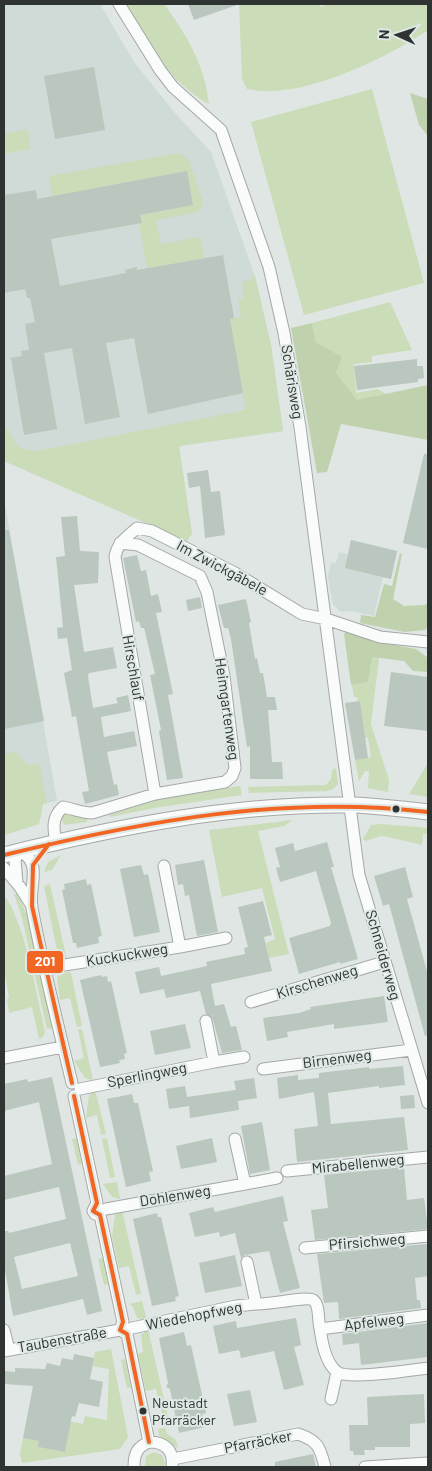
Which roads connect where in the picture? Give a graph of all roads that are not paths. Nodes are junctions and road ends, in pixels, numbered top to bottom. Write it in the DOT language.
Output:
graph roads {
  1 [pos="119,4"];
  2 [pos="120,543"];
  3 [pos="326,619"];
  4 [pos="428,642"];
  5 [pos="156,794"];
  6 [pos="351,805"];
  7 [pos="428,812"];
  8 [pos="53,843"];
  9 [pos="19,851"];
  10 [pos="4,855"];
  11 [pos="33,865"];
  12 [pos="164,866"];
  13 [pos="4,868"];
  14 [pos="17,883"];
  15 [pos="32,906"];
  16 [pos="226,938"];
  17 [pos="180,947"];
  18 [pos="384,962"];
  19 [pos="45,968"];
  20 [pos="251,1002"];
  21 [pos="206,1022"];
  22 [pos="63,1047"];
  23 [pos="411,1050"];
  24 [pos="244,1057"];
  25 [pos="4,1058"];
  26 [pos="214,1062"];
  27 [pos="263,1069"];
  28 [pos="75,1090"];
  29 [pos="428,1103"];
  30 [pos="235,1139"];
  31 [pos="428,1157"];
  32 [pos="287,1171"];
  33 [pos="277,1178"];
  34 [pos="245,1184"];
  35 [pos="101,1209"];
  36 [pos="428,1236"];
  37 [pos="305,1248"];
  38 [pos="248,1262"];
  39 [pos="256,1304"];
  40 [pos="428,1315"];
  41 [pos="125,1329"];
  42 [pos="320,1329"];
  43 [pos="4,1330"];
  44 [pos="6,1350"];
  45 [pos="428,1368"];
  46 [pos="337,1372"];
  47 [pos="331,1399"];
  48 [pos="149,1442"];
  49 [pos="173,1463"];
  50 [pos="428,1463"];
  51 [pos="134,1467"];
  52 [pos="324,1467"];
  53 [pos="365,1467"];
  1 -- 3 [label="street, Schärisweg"];
  2 -- 3 [label="street, Im Zwickgäbele"];
  2 -- 5 [label="street, Hirschlauf"];
  2 -- 5 [label="street, Heimgartenweg"];
  3 -- 4 [label="street"];
  3 -- 6 [label="street, Schärisweg"];
  5 -- 8 [label="street, Heimgartenweg"];
  6 -- 7 [label="street"];
  6 -- 8 [label="street"];
  6 -- 18 [label="street, Schneiderweg"];
  8 -- 9 [label="street"];
  8 -- 11 [label="street"];
  9 -- 10 [label="street"];
  9 -- 11 [label="street"];
  9 -- 14 [label="street"];
  11 -- 15 [label="street"];
  12 -- 17 [label="street, Kuckuckweg"];
  13 -- 14 [label="street"];
  14 -- 15 [label="street"];
  15 -- 19 [label="street"];
  16 -- 17 [label="street, Kuckuckweg"];
  17 -- 19 [label="street, Kuckuckweg"];
  18 -- 20 [label="street, Kirschenweg"];
  18 -- 23 [label="street, Schneiderweg"];
  19 -- 22 [label="street"];
  21 -- 26 [label="street"];
  22 -- 25 [label="street"];
  22 -- 28 [label="street"];
  23 -- 27 [label="street, Birnenweg"];
  23 -- 29 [label="street, Schneiderweg"];
  24 -- 26 [label="street, Sperlingweg"];
  26 -- 28 [label="street, Sperlingweg"];
  28 -- 35 [label="street"];
  30 -- 34 [label="street"];
  31 -- 32 [label="street, Mirabellenweg"];
  33 -- 34 [label="street, Dohlenweg"];
  34 -- 35 [label="street, Dohlenweg"];
  35 -- 41 [label="street"];
  36 -- 37 [label="street, Pfirsichweg"];
  38 -- 39 [label="street, Wiedehopfweg"];
  39 -- 41 [label="street, Wiedehopfweg"];
  39 -- 42 [label="street, Wiedehopfweg"];
  40 -- 42 [label="street, Apfelweg"];
  41 -- 44 [label="street, Taubenstraße"];
  41 -- 48 [label="street"];
  42 -- 46 [label="street"];
  43 -- 44 [label="street"];
  45 -- 46 [label="street"];
  46 -- 47 [label="street"];
  48 -- 49 [label="street, Pfarräcker"];
  48 -- 51 [label="street"];
  49 -- 52 [label="street, Pfarräcker"];
  50 -- 53 [label="street"];
}
